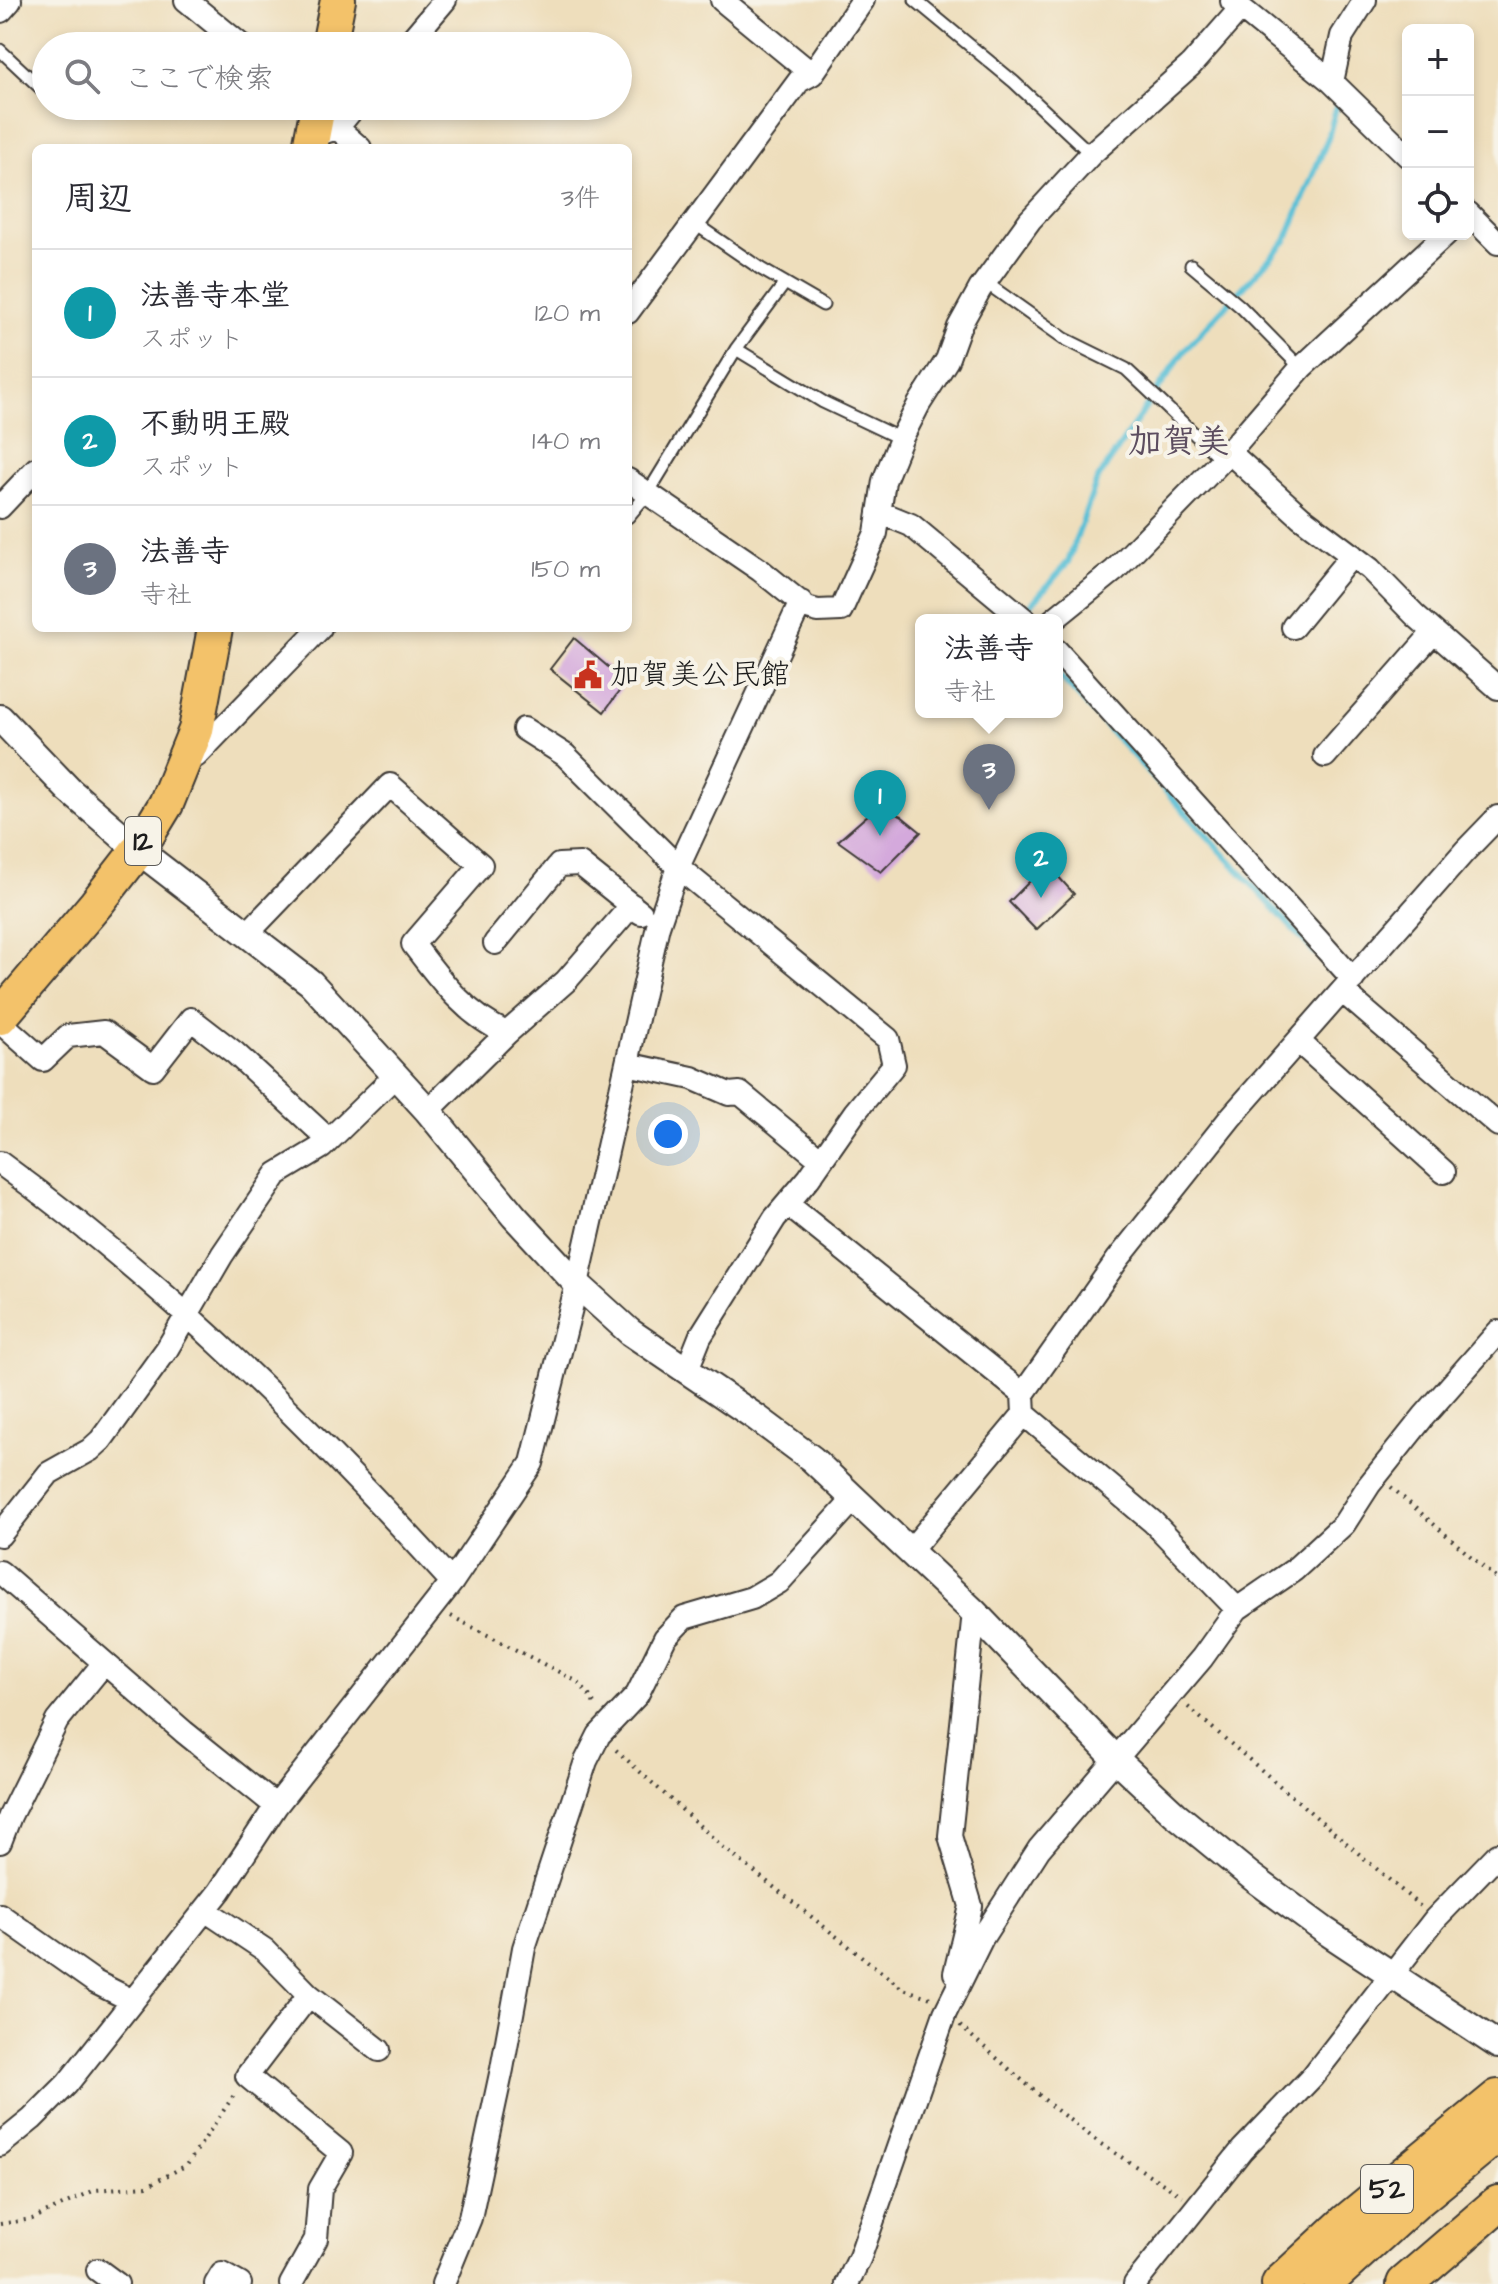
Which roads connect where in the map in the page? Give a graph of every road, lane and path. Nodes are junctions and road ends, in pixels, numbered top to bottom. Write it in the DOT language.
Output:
graph roads {
  1 [pos="8,0"];
  2 [pos="186,0"];
  3 [pos="338,0"];
  4 [pos="445,0"];
  5 [pos="722,0"];
  6 [pos="863,0"];
  7 [pos="915,0"];
  8 [pos="1365,0"];
  9 [pos="1236,4"];
  10 [pos="0,9"];
  11 [pos="225,32"];
  12 [pos="332,32"];
  13 [pos="418,32"];
  14 [pos="0,50"];
  15 [pos="812,74"];
  16 [pos="32,80"];
  17 [pos="1338,88"];
  18 [pos="318,122"];
  19 [pos="354,144"];
  20 [pos="1402,150"];
  21 [pos="1091,154"];
  22 [pos="1474,220"];
  23 [pos="694,223"];
  24 [pos="1440,240"];
  25 [pos="1498,243"];
  26 [pos="1191,265"];
  27 [pos="985,282"];
  28 [pos="785,283"];
  29 [pos="823,305"];
  30 [pos="632,307"];
  31 [pos="736,349"];
  32 [pos="1301,368"];
  33 [pos="901,439"];
  34 [pos="1225,456"];
  35 [pos="32,473"];
  36 [pos="632,483"];
  37 [pos="648,493"];
  38 [pos="0,507"];
  39 [pos="632,512"];
  40 [pos="879,512"];
  41 [pos="1352,555"];
  42 [pos="801,602"];
  43 [pos="1019,614"];
  44 [pos="1060,614"];
  45 [pos="1293,627"];
  46 [pos="214,632"];
  47 [pos="316,632"];
  48 [pos="1434,632"];
  49 [pos="1063,658"];
  50 [pos="1498,688"];
  51 [pos="0,718"];
  52 [pos="524,729"];
  53 [pos="1325,756"];
  54 [pos="185,760"];
  55 [pos="1498,817"];
  56 [pos="138,850"];
  57 [pos="678,867"];
  58 [pos="632,905"];
  59 [pos="658,926"];
  60 [pos="247,934"];
  61 [pos="495,943"];
  62 [pos="1347,985"];
  63 [pos="0,1020"];
  64 [pos="507,1033"];
  65 [pos="1298,1041"];
  66 [pos="627,1064"];
  67 [pos="396,1075"];
  68 [pos="428,1111"];
  69 [pos="1494,1115"];
  70 [pos="329,1140"];
  71 [pos="821,1160"];
  72 [pos="0,1163"];
  73 [pos="1444,1172"];
  74 [pos="787,1204"];
  75 [pos="577,1284"];
  76 [pos="186,1316"];
  77 [pos="1498,1332"];
  78 [pos="686,1372"];
  79 [pos="1023,1404"];
  80 [pos="1376,1475"];
  81 [pos="855,1498"];
  82 [pos="0,1535"];
  83 [pos="910,1551"];
  84 [pos="0,1572"];
  85 [pos="1498,1580"];
  86 [pos="452,1582"];
  87 [pos="434,1607"];
  88 [pos="1237,1609"];
  89 [pos="974,1612"];
  90 [pos="104,1663"];
  91 [pos="1172,1694"];
  92 [pos="599,1735"];
  93 [pos="1117,1760"];
  94 [pos="276,1806"];
  95 [pos="0,1842"];
  96 [pos="1498,1854"];
  97 [pos="205,1910"];
  98 [pos="0,1915"];
  99 [pos="1435,1919"];
  100 [pos="1393,1976"];
  101 [pos="309,1995"];
  102 [pos="133,2001"];
  103 [pos="945,2013"];
  104 [pos="1498,2045"];
  105 [pos="379,2050"];
  106 [pos="247,2076"];
  107 [pos="1498,2098"];
  108 [pos="1498,2132"];
  109 [pos="0,2145"];
  110 [pos="1498,2204"];
  111 [pos="1197,2206"];
  112 [pos="0,2224"];
  113 [pos="98,2270"];
  114 [pos="117,2284"];
  115 [pos="216,2284"];
  116 [pos="240,2284"];
  117 [pos="291,2284"];
  118 [pos="443,2284"];
  119 [pos="847,2284"];
  120 [pos="1135,2284"];
  121 [pos="1280,2284"];
  122 [pos="1322,2284"];
  123 [pos="1405,2284"];
  1 -- 10 [label="street"];
  2 -- 11 [label="street"];
  3 -- 12 [label="main road"];
  4 -- 13 [label="street"];
  5 -- 15 [label="street"];
  6 -- 15 [label="street"];
  7 -- 21 [label="lane"];
  8 -- 17 [label="street"];
  9 -- 17 [label="street"];
  9 -- 21 [label="street"];
  14 -- 16 [label="lane"];
  15 -- 23 [label="street"];
  17 -- 20 [label="street"];
  18 -- 19 [label="street"];
  21 -- 27 [label="street"];
  22 -- 25 [label="street"];
  23 -- 28 [label="lane"];
  23 -- 30 [label="street"];
  24 -- 32 [label="street"];
  26 -- 32 [label="lane"];
  27 -- 33 [label="street"];
  27 -- 34 [label="lane"];
  28 -- 29 [label="lane"];
  28 -- 31 [label="lane"];
  31 -- 33 [label="lane"];
  31 -- 37 [label="lane"];
  32 -- 34 [label="street"];
  33 -- 40 [label="street"];
  34 -- 41 [label="street"];
  34 -- 44 [label="street"];
  35 -- 38 [label="street"];
  36 -- 37 [label="street"];
  37 -- 39 [label="lane"];
  37 -- 42 [label="street"];
  40 -- 42 [label="street"];
  40 -- 43 [label="street"];
  41 -- 45 [label="street"];
  41 -- 48 [label="street"];
  42 -- 57 [label="street"];
  46 -- 54 [label="main road, 12"];
  47 -- 54 [label="street"];
  48 -- 50 [label="street"];
  48 -- 53 [label="street"];
  49 -- 62 [label="street"];
  51 -- 56 [label="street"];
  52 -- 57 [label="street"];
  54 -- 56 [label="main road, 12"];
  55 -- 62 [label="street"];
  56 -- 60 [label="street"];
  56 -- 63 [label="main road, 12"];
  57 -- 59 [label="street"];
  57 -- 71 [label="street"];
  58 -- 59 [label="street"];
  58 -- 61 [label="street"];
  58 -- 64 [label="street"];
  59 -- 66 [label="street"];
  60 -- 64 [label="street"];
  60 -- 67 [label="street"];
  62 -- 65 [label="street"];
  62 -- 69 [label="street"];
  63 -- 70 [label="street"];
  64 -- 68 [label="street"];
  65 -- 73 [label="street"];
  65 -- 79 [label="street"];
  66 -- 71 [label="street"];
  66 -- 75 [label="street"];
  67 -- 68 [label="street"];
  67 -- 70 [label="street"];
  68 -- 75 [label="street"];
  70 -- 76 [label="street"];
  71 -- 74 [label="street"];
  72 -- 76 [label="street"];
  74 -- 78 [label="street"];
  74 -- 79 [label="street"];
  75 -- 78 [label="street"];
  75 -- 86 [label="street"];
  76 -- 82 [label="street"];
  76 -- 86 [label="street"];
  77 -- 80 [label="street"];
  78 -- 81 [label="street"];
  79 -- 83 [label="street"];
  79 -- 88 [label="street"];
  80 -- 85 [label="path"];
  80 -- 88 [label="street"];
  81 -- 83 [label="street"];
  81 -- 92 [label="street"];
  83 -- 89 [label="street"];
  84 -- 90 [label="street"];
  86 -- 87 [label="street"];
  87 -- 92 [label="path"];
  87 -- 94 [label="street"];
  88 -- 91 [label="street"];
  89 -- 93 [label="street"];
  89 -- 103 [label="street"];
  90 -- 94 [label="street"];
  90 -- 95 [label="street"];
  91 -- 93 [label="street"];
  91 -- 99 [label="path"];
  92 -- 103 [label="path"];
  92 -- 118 [label="street"];
  93 -- 100 [label="street"];
  93 -- 103 [label="street"];
  94 -- 97 [label="street"];
  96 -- 99 [label="street"];
  97 -- 101 [label="street"];
  97 -- 102 [label="street"];
  98 -- 102 [label="street"];
  99 -- 100 [label="street"];
  100 -- 104 [label="street"];
  100 -- 111 [label="street"];
  101 -- 105 [label="street"];
  101 -- 106 [label="street"];
  102 -- 109 [label="street"];
  103 -- 111 [label="path"];
  103 -- 119 [label="street"];
  106 -- 112 [label="path"];
  106 -- 117 [label="street"];
  107 -- 121 [label="highway, 52"];
  108 -- 122 [label="highway"];
  110 -- 123 [label="highway"];
  111 -- 120 [label="street"];
  113 -- 114 [label="street"];
  115 -- 116 [label="street"];
}
